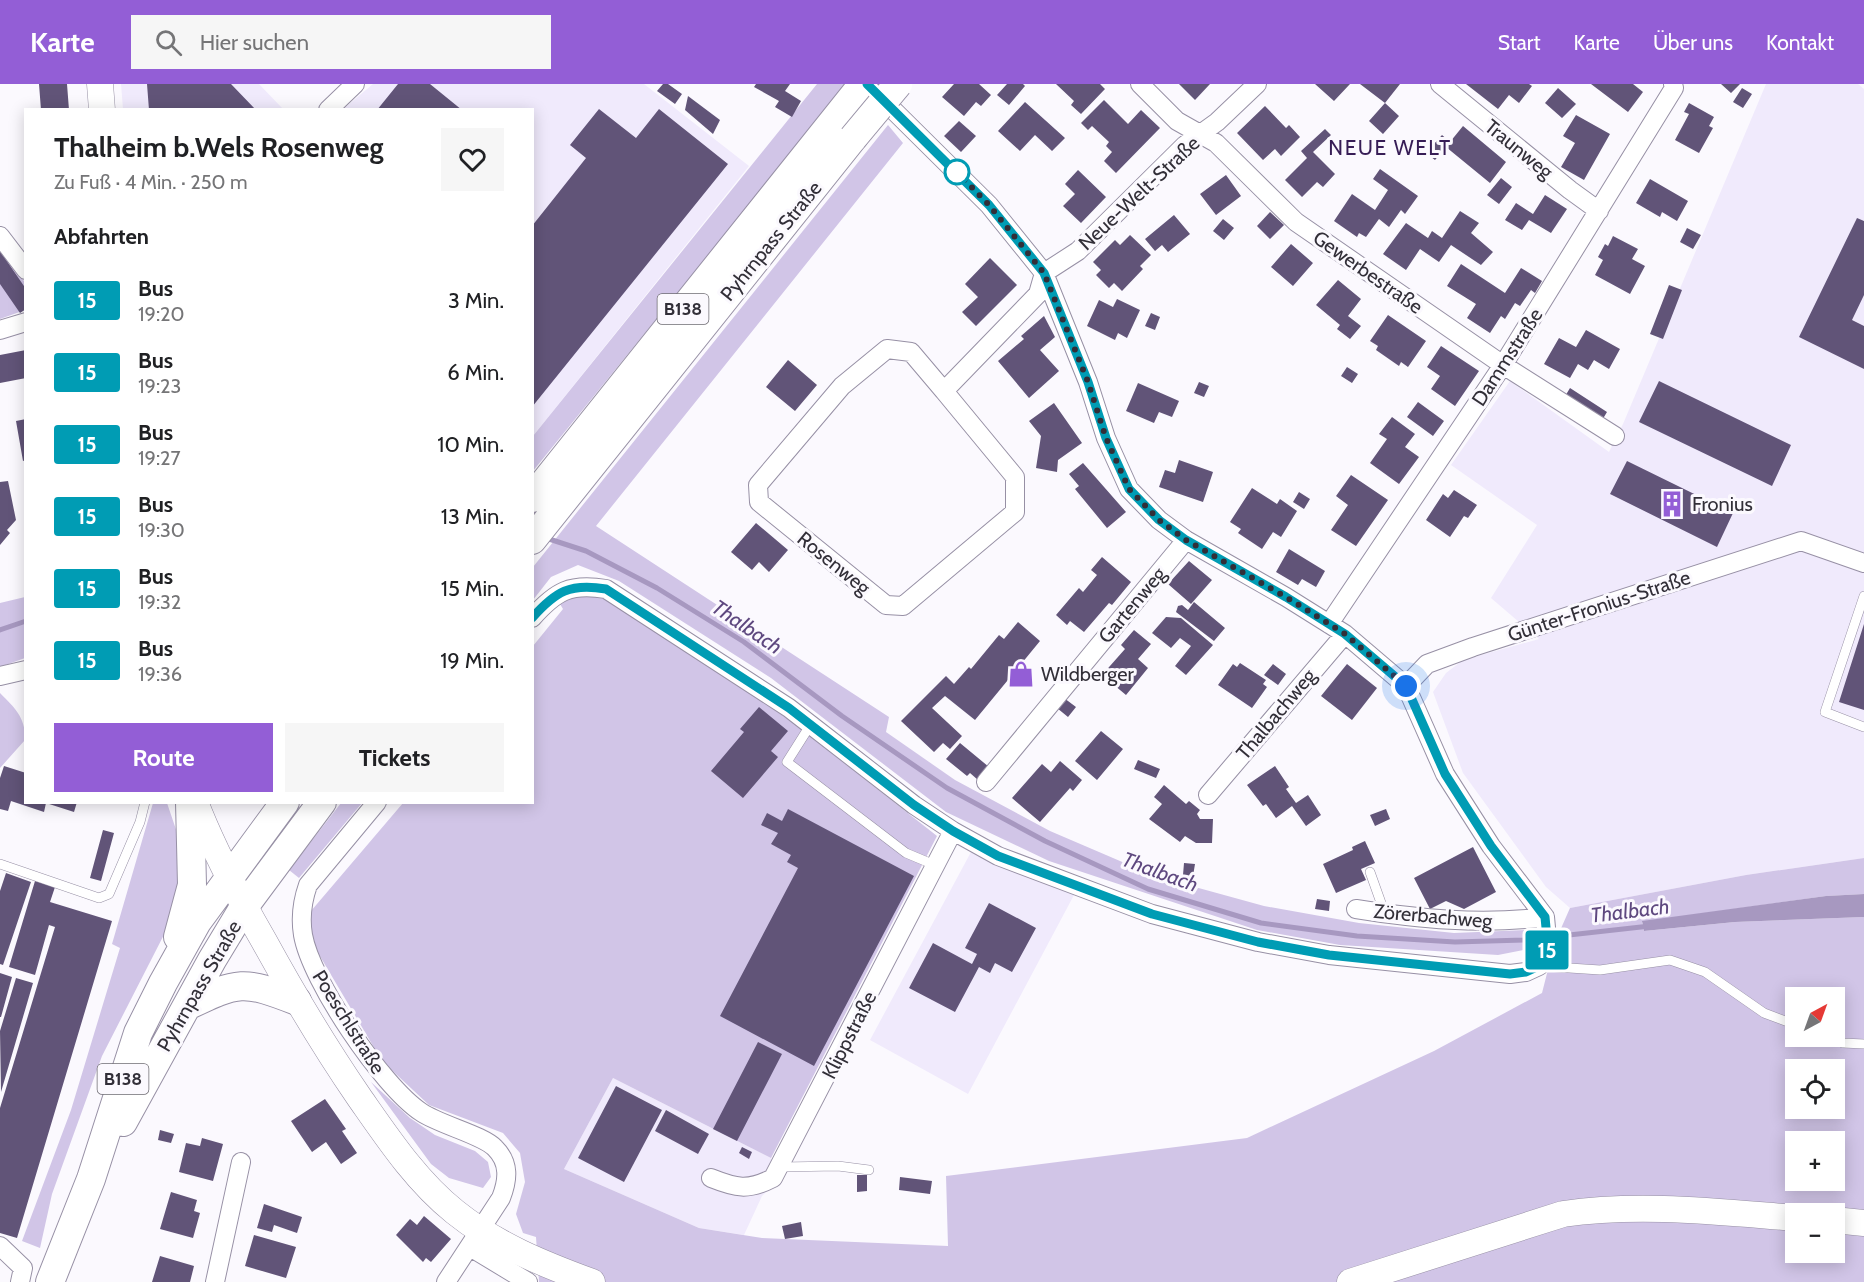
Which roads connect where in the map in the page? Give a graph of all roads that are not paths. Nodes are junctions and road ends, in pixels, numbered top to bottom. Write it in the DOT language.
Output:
graph roads {
  1 [pos="100,84"];
  2 [pos="355,84"];
  3 [pos="865,84"];
  4 [pos="898,84"];
  5 [pos="1140,84"];
  6 [pos="1257,84"];
  7 [pos="1440,84"];
  8 [pos="1672,84"];
  9 [pos="102,108"];
  10 [pos="330,108"];
  11 [pos="843,129"];
  12 [pos="1200,136"];
  13 [pos="1599,211"];
  14 [pos="0,236"];
  15 [pos="24,267"];
  16 [pos="1044,273"];
  17 [pos="24,323"];
  18 [pos="0,330"];
  19 [pos="1503,365"];
  20 [pos="944,391"];
  21 [pos="1615,436"];
  22 [pos="543,505"];
  23 [pos="534,534"];
  24 [pos="1186,540"];
  25 [pos="1864,563"];
  26 [pos="1864,596"];
  27 [pos="534,616"];
  28 [pos="1329,624"];
  29 [pos="1345,634"];
  30 [pos="24,670"];
  31 [pos="0,676"];
  32 [pos="1406,686"];
  33 [pos="811,724"];
  34 [pos="1864,727"];
  35 [pos="986,782"];
  36 [pos="1208,795"];
  37 [pos="144,804"];
  38 [pos="190,804"];
  39 [pos="196,804"];
  40 [pos="284,804"];
  41 [pos="321,804"];
  42 [pos="375,804"];
  43 [pos="953,831"];
  44 [pos="0,864"];
  45 [pos="937,866"];
  46 [pos="1370,872"];
  47 [pos="229,881"];
  48 [pos="244,907"];
  49 [pos="1356,909"];
  50 [pos="1385,914"];
  51 [pos="1546,923"];
  52 [pos="1539,966"];
  53 [pos="163,982"];
  54 [pos="297,1001"];
  55 [pos="187,1005"];
  56 [pos="1785,1021"];
  57 [pos="1845,1043"];
  58 [pos="1864,1044"];
  59 [pos="241,1162"];
  60 [pos="781,1167"];
  61 [pos="869,1170"];
  62 [pos="711,1178"];
  63 [pos="91,1179"];
  64 [pos="1785,1217"];
  65 [pos="1845,1222"];
  66 [pos="1864,1223"];
  67 [pos="475,1239"];
  68 [pos="0,1246"];
  69 [pos="20,1282"];
  70 [pos="50,1282"];
  71 [pos="215,1282"];
  72 [pos="446,1282"];
  73 [pos="528,1282"];
  74 [pos="592,1282"];
  75 [pos="1350,1282"];
  1 -- 9 [label="main road"];
  2 -- 10 [label="street"];
  3 -- 11 [label="main road, Pyhrnpass Straße / B138"];
  3 -- 16 [label="street"];
  4 -- 11 [label="main road, Pyhrnpass Straße / B138, bridge"];
  5 -- 12 [label="street, Gewerbestraße"];
  6 -- 12 [label="street, Neue-Welt-Straße"];
  7 -- 13 [label="street, Traunweg"];
  8 -- 13 [label="street, Dammstraße"];
  11 -- 22 [label="main road, Pyhrnpass Straße / B138"];
  12 -- 16 [label="street, Neue-Welt-Straße"];
  12 -- 19 [label="street, Gewerbestraße"];
  13 -- 19 [label="street, Dammstraße"];
  14 -- 15 [label="street"];
  16 -- 20 [label="street"];
  16 -- 24 [label="street"];
  17 -- 18 [label="street"];
  19 -- 21 [label="street, Gewerbestraße"];
  19 -- 28 [label="street, Dammstraße"];
  20 -- 20 [label="street, Rosenweg"];
  22 -- 23 [label="main road, Pyhrnpass Straße / B138"];
  24 -- 28 [label="street"];
  24 -- 35 [label="street, Gartenweg"];
  25 -- 32 [label="street, Günter-Fronius-Straße"];
  26 -- 34 [label="lane"];
  27 -- 33 [label="street"];
  28 -- 29 [label="street"];
  29 -- 32 [label="street"];
  29 -- 36 [label="street, Thalbachweg"];
  30 -- 31 [label="street"];
  32 -- 51 [label="street"];
  33 -- 43 [label="street"];
  33 -- 45 [label="lane"];
  37 -- 44 [label="lane"];
  38 -- 53 [label="main road"];
  39 -- 47 [label="main road"];
  40 -- 47 [label="main road, Pyhrnpass Straße / B138"];
  41 -- 48 [label="main road, Pyhrnpass Straße / B138"];
  42 -- 67 [label="street, Poeschlstraße"];
  43 -- 45 [label="street, Klippstraße"];
  43 -- 52 [label="street"];
  45 -- 60 [label="street, Klippstraße"];
  46 -- 50 [label="lane"];
  47 -- 48 [label="main road"];
  47 -- 53 [label="main road, Pyhrnpass Straße / B138"];
  48 -- 54 [label="main road"];
  48 -- 55 [label="main road, Pyhrnpass Straße / B138"];
  49 -- 50 [label="street, Zörerbachweg"];
  50 -- 51 [label="street, Zörerbachweg"];
  51 -- 52 [label="street"];
  52 -- 56 [label="lane"];
  53 -- 63 [label="main road, Pyhrnpass Straße / B138"];
  54 -- 55 [label="main road"];
  54 -- 67 [label="main road"];
  55 -- 63 [label="main road, Pyhrnpass Straße / B138"];
  57 -- 58 [label="lane"];
  59 -- 71 [label="street"];
  60 -- 61 [label="lane"];
  60 -- 62 [label="street, Klippstraße"];
  63 -- 70 [label="main road, Pyhrnpass Straße / B138"];
  64 -- 75 [label="main road"];
  65 -- 66 [label="main road"];
  67 -- 72 [label="street, Poeschlstraße"];
  67 -- 73 [label="street"];
  67 -- 74 [label="main road"];
  68 -- 69 [label="street"];
}
